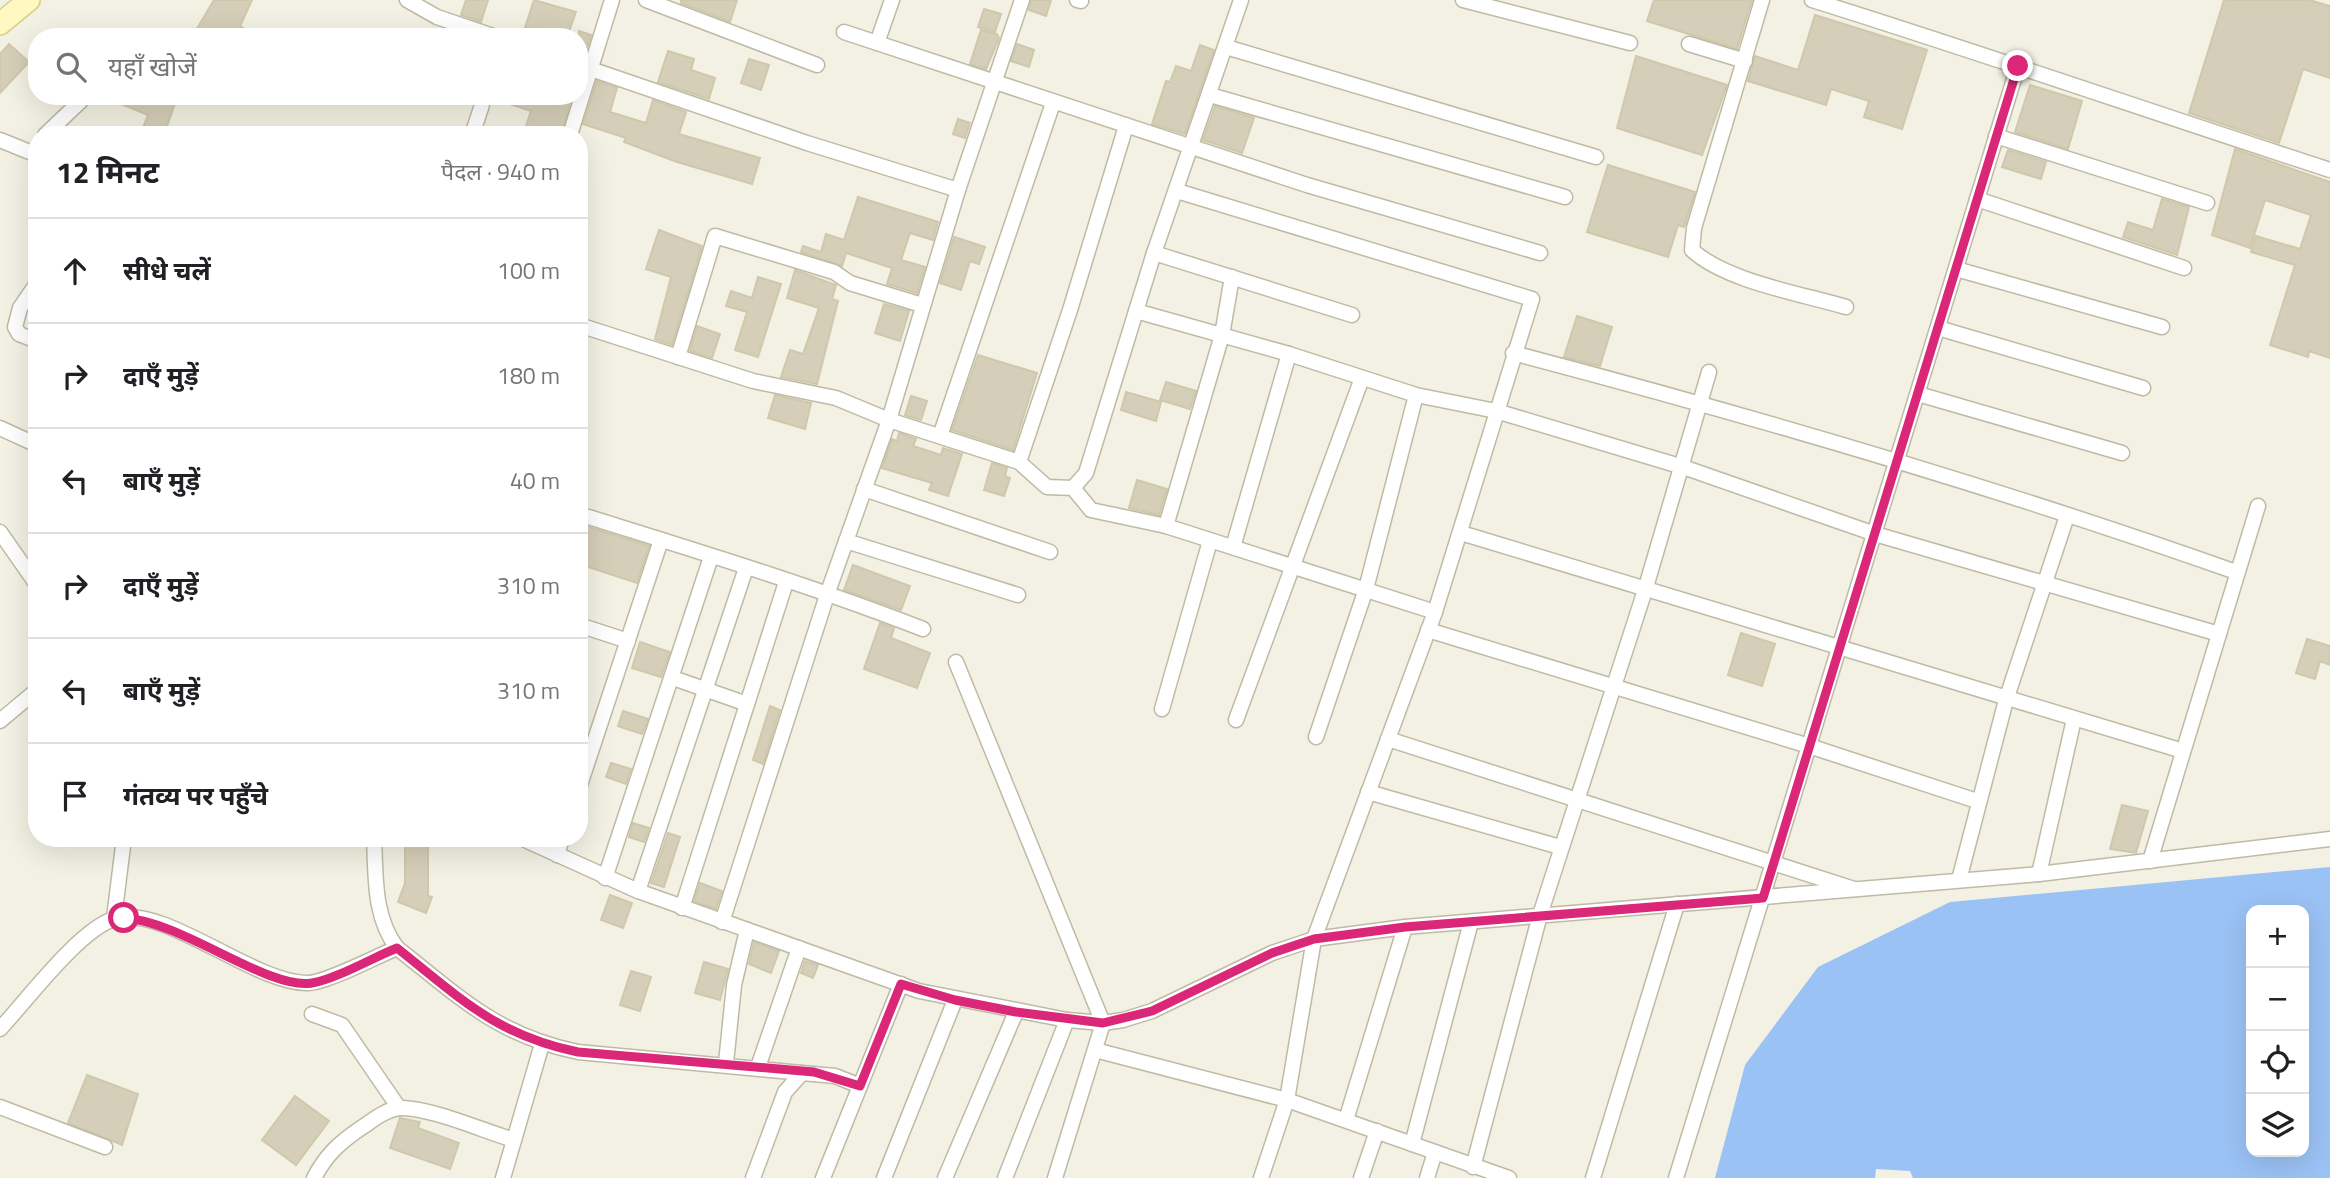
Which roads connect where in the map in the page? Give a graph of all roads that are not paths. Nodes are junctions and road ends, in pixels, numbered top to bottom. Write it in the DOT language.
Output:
graph roads {
  1 [pos="29,0"];
  2 [pos="407,0"];
  3 [pos="612,0"];
  4 [pos="646,0"];
  5 [pos="892,0"];
  6 [pos="1022,0"];
  7 [pos="1241,0"];
  8 [pos="1463,0"];
  9 [pos="1762,0"];
  10 [pos="1812,0"];
  11 [pos="0,24"];
  12 [pos="469,28"];
  13 [pos="844,32"];
  14 [pos="877,43"];
  15 [pos="1630,43"];
  16 [pos="1689,44"];
  17 [pos="1226,47"];
  18 [pos="588,60"];
  19 [pos="1745,61"];
  20 [pos="817,65"];
  21 [pos="2018,66"];
  22 [pos="588,68"];
  23 [pos="993,83"];
  24 [pos="1210,94"];
  25 [pos="1053,103"];
  26 [pos="77,105"];
  27 [pos="482,105"];
  28 [pos="577,105"];
  29 [pos="54,126"];
  30 [pos="475,126"];
  31 [pos="572,126"];
  32 [pos="1126,126"];
  33 [pos="1996,136"];
  34 [pos="0,140"];
  35 [pos="1193,146"];
  36 [pos="28,148"];
  37 [pos="1597,157"];
  38 [pos="2330,170"];
  39 [pos="958,190"];
  40 [pos="1177,191"];
  41 [pos="1565,197"];
  42 [pos="1977,199"];
  43 [pos="2207,203"];
  44 [pos="1154,253"];
  45 [pos="1540,253"];
  46 [pos="2184,268"];
  47 [pos="1956,269"];
  48 [pos="1232,277"];
  49 [pos="28,296"];
  50 [pos="922,305"];
  51 [pos="1846,307"];
  52 [pos="1136,311"];
  53 [pos="1352,315"];
  54 [pos="2162,327"];
  55 [pos="588,328"];
  56 [pos="1938,328"];
  57 [pos="1222,335"];
  58 [pos="28,338"];
  59 [pos="1513,353"];
  60 [pos="1289,354"];
  61 [pos="678,357"];
  62 [pos="1709,372"];
  63 [pos="1362,378"];
  64 [pos="2143,388"];
  65 [pos="1918,394"];
  66 [pos="1416,396"];
  67 [pos="1701,402"];
  68 [pos="1496,411"];
  69 [pos="889,419"];
  70 [pos="0,428"];
  71 [pos="940,436"];
  72 [pos="28,441"];
  73 [pos="2122,453"];
  74 [pos="1897,461"];
  75 [pos="1019,463"];
  76 [pos="1683,467"];
  77 [pos="1073,488"];
  78 [pos="864,489"];
  79 [pos="2258,506"];
  80 [pos="2067,516"];
  81 [pos="588,517"];
  82 [pos="1166,526"];
  83 [pos="0,532"];
  84 [pos="1461,533"];
  85 [pos="1875,534"];
  86 [pos="661,540"];
  87 [pos="846,541"];
  88 [pos="1210,541"];
  89 [pos="1233,547"];
  90 [pos="1050,552"];
  91 [pos="710,557"];
  92 [pos="1293,567"];
  93 [pos="746,568"];
  94 [pos="28,572"];
  95 [pos="2236,572"];
  96 [pos="786,582"];
  97 [pos="2046,582"];
  98 [pos="1646,587"];
  99 [pos="1366,589"];
  100 [pos="828,592"];
  101 [pos="1018,595"];
  102 [pos="1434,612"];
  103 [pos="588,628"];
  104 [pos="923,629"];
  105 [pos="1428,630"];
  106 [pos="2219,634"];
  107 [pos="628,641"];
  108 [pos="1839,650"];
  109 [pos="956,662"];
  110 [pos="673,678"];
  111 [pos="1614,688"];
  112 [pos="705,689"];
  113 [pos="28,698"];
  114 [pos="2006,700"];
  115 [pos="747,704"];
  116 [pos="1162,709"];
  117 [pos="2074,719"];
  118 [pos="1236,720"];
  119 [pos="0,721"];
  120 [pos="1316,737"];
  121 [pos="1388,739"];
  122 [pos="1809,746"];
  123 [pos="2183,751"];
  124 [pos="588,761"];
  125 [pos="1368,792"];
  126 [pos="1577,801"];
  127 [pos="1977,801"];
  128 [pos="2330,839"];
  129 [pos="123,847"];
  130 [pos="375,847"];
  131 [pos="540,847"];
  132 [pos="559,847"];
  133 [pos="1560,847"];
  134 [pos="557,855"];
  135 [pos="2150,861"];
  136 [pos="1774,863"];
  137 [pos="2039,874"];
  138 [pos="605,878"];
  139 [pos="1959,880"];
  140 [pos="638,891"];
  141 [pos="1862,891"];
  142 [pos="1763,898"];
  143 [pos="1676,904"];
  144 [pos="682,908"];
  145 [pos="1540,915"];
  146 [pos="114,918"];
  147 [pos="722,922"];
  148 [pos="1471,922"];
  149 [pos="1405,927"];
  150 [pos="747,930"];
  151 [pos="1314,939"];
  152 [pos="397,948"];
  153 [pos="799,948"];
  154 [pos="901,984"];
  155 [pos="955,1000"];
  156 [pos="1016,1012"];
  157 [pos="312,1014"];
  158 [pos="1067,1020"];
  159 [pos="1103,1023"];
  160 [pos="0,1029"];
  161 [pos="542,1044"];
  162 [pos="1095,1050"];
  163 [pos="726,1063"];
  164 [pos="758,1067"];
  165 [pos="802,1073"];
  166 [pos="860,1086"];
  167 [pos="1287,1100"];
  168 [pos="0,1107"];
  169 [pos="398,1108"];
  170 [pos="1346,1121"];
  171 [pos="1377,1131"];
  172 [pos="514,1140"];
  173 [pos="1412,1144"];
  174 [pos="105,1147"];
  175 [pos="1435,1152"];
  176 [pos="1473,1167"];
  177 [pos="314,1178"];
  178 [pos="503,1178"];
  179 [pos="753,1178"];
  180 [pos="823,1178"];
  181 [pos="884,1178"];
  182 [pos="945,1178"];
  183 [pos="1005,1178"];
  184 [pos="1055,1178"];
  185 [pos="1261,1178"];
  186 [pos="1361,1178"];
  187 [pos="1427,1178"];
  188 [pos="1509,1178"];
  189 [pos="1593,1178"];
  190 [pos="1676,1178"];
  1 -- 11 [label="street"];
  2 -- 12 [label="street"];
  3 -- 18 [label="street"];
  4 -- 20 [label="street"];
  5 -- 14 [label="street"];
  6 -- 23 [label="street"];
  7 -- 17 [label="street"];
  8 -- 15 [label="street"];
  9 -- 19 [label="street"];
  10 -- 21 [label="street"];
  13 -- 14 [label="street"];
  14 -- 23 [label="street"];
  16 -- 19 [label="street"];
  17 -- 24 [label="street"];
  17 -- 37 [label="street"];
  19 -- 51 [label="street"];
  21 -- 33 [label="street"];
  21 -- 38 [label="street"];
  22 -- 39 [label="street"];
  23 -- 25 [label="street"];
  23 -- 39 [label="street"];
  24 -- 35 [label="street"];
  24 -- 41 [label="street"];
  25 -- 32 [label="street"];
  25 -- 71 [label="street"];
  26 -- 29 [label="street"];
  27 -- 30 [label="street"];
  28 -- 31 [label="street"];
  32 -- 35 [label="street"];
  32 -- 75 [label="street"];
  33 -- 42 [label="street"];
  33 -- 43 [label="street"];
  34 -- 36 [label="street"];
  35 -- 40 [label="street"];
  35 -- 45 [label="street"];
  39 -- 50 [label="street"];
  40 -- 44 [label="street"];
  40 -- 59 [label="street"];
  42 -- 46 [label="street"];
  42 -- 47 [label="street"];
  44 -- 48 [label="street"];
  44 -- 52 [label="street"];
  47 -- 54 [label="street"];
  47 -- 56 [label="street"];
  48 -- 53 [label="street"];
  48 -- 57 [label="street"];
  49 -- 58 [label="street"];
  50 -- 61 [label="street"];
  50 -- 69 [label="street"];
  52 -- 57 [label="street"];
  52 -- 77 [label="street"];
  55 -- 61 [label="street"];
  56 -- 64 [label="street"];
  56 -- 65 [label="street"];
  57 -- 60 [label="street"];
  57 -- 82 [label="street"];
  59 -- 67 [label="street"];
  59 -- 68 [label="street"];
  60 -- 63 [label="street"];
  60 -- 89 [label="street"];
  61 -- 69 [label="street"];
  62 -- 67 [label="street"];
  63 -- 66 [label="street"];
  63 -- 92 [label="street"];
  65 -- 73 [label="street"];
  65 -- 74 [label="street"];
  66 -- 68 [label="street"];
  66 -- 99 [label="street"];
  67 -- 74 [label="street"];
  67 -- 76 [label="street"];
  68 -- 76 [label="street"];
  68 -- 84 [label="street"];
  69 -- 71 [label="street"];
  69 -- 78 [label="street"];
  70 -- 72 [label="street"];
  71 -- 75 [label="street"];
  74 -- 80 [label="street"];
  74 -- 85 [label="street"];
  75 -- 77 [label="street"];
  76 -- 85 [label="street"];
  76 -- 98 [label="street"];
  77 -- 82 [label="street"];
  78 -- 87 [label="street"];
  78 -- 90 [label="street"];
  79 -- 95 [label="street"];
  80 -- 95 [label="street"];
  80 -- 97 [label="street"];
  81 -- 86 [label="street"];
  82 -- 88 [label="street"];
  83 -- 94 [label="street"];
  84 -- 98 [label="street"];
  84 -- 102 [label="street"];
  85 -- 97 [label="street"];
  85 -- 108 [label="street"];
  86 -- 91 [label="street"];
  86 -- 107 [label="street"];
  87 -- 100 [label="street"];
  87 -- 101 [label="street"];
  88 -- 89 [label="street"];
  88 -- 116 [label="street"];
  89 -- 92 [label="street"];
  91 -- 93 [label="street"];
  91 -- 110 [label="street"];
  92 -- 99 [label="street"];
  92 -- 118 [label="street"];
  93 -- 96 [label="street"];
  93 -- 112 [label="street"];
  95 -- 106 [label="street"];
  96 -- 100 [label="street"];
  96 -- 115 [label="street"];
  97 -- 106 [label="street"];
  97 -- 114 [label="street"];
  98 -- 108 [label="street"];
  98 -- 111 [label="street"];
  99 -- 102 [label="street"];
  99 -- 120 [label="street"];
  100 -- 104 [label="street"];
  100 -- 147 [label="street"];
  102 -- 105 [label="street"];
  103 -- 107 [label="street"];
  105 -- 111 [label="street"];
  105 -- 121 [label="street"];
  106 -- 123 [label="street"];
  107 -- 124 [label="street"];
  108 -- 114 [label="street"];
  108 -- 122 [label="street"];
  109 -- 159 [label="street"];
  110 -- 112 [label="street"];
  110 -- 138 [label="street"];
  111 -- 122 [label="street"];
  111 -- 126 [label="street"];
  112 -- 115 [label="street"];
  112 -- 140 [label="street"];
  113 -- 119 [label="street"];
  114 -- 117 [label="street"];
  114 -- 127 [label="street"];
  115 -- 144 [label="street"];
  117 -- 123 [label="street"];
  117 -- 137 [label="street"];
  121 -- 125 [label="street"];
  121 -- 126 [label="street"];
  122 -- 127 [label="street"];
  122 -- 136 [label="street"];
  123 -- 135 [label="street"];
  125 -- 133 [label="street"];
  125 -- 151 [label="street"];
  126 -- 133 [label="street"];
  126 -- 136 [label="street"];
  127 -- 139 [label="street"];
  128 -- 135 [label="street"];
  129 -- 146 [label="street"];
  130 -- 152 [label="street"];
  131 -- 134 [label="street"];
  132 -- 134 [label="street"];
  133 -- 145 [label="street"];
  134 -- 138 [label="street"];
  135 -- 137 [label="street"];
  136 -- 141 [label="street"];
  136 -- 142 [label="street"];
  137 -- 139 [label="street"];
  138 -- 140 [label="street"];
  139 -- 141 [label="street"];
  140 -- 144 [label="street"];
  141 -- 142 [label="street"];
  142 -- 143 [label="street"];
  142 -- 190 [label="street"];
  143 -- 145 [label="street"];
  143 -- 189 [label="street"];
  144 -- 147 [label="street"];
  145 -- 148 [label="street"];
  145 -- 176 [label="street"];
  146 -- 152 [label="street"];
  146 -- 160 [label="street"];
  147 -- 150 [label="street"];
  148 -- 149 [label="street"];
  148 -- 173 [label="street"];
  149 -- 151 [label="street"];
  149 -- 170 [label="street"];
  150 -- 153 [label="street"];
  150 -- 163 [label="street"];
  151 -- 159 [label="street"];
  151 -- 167 [label="street"];
  152 -- 161 [label="street"];
  153 -- 154 [label="street"];
  153 -- 164 [label="street"];
  154 -- 155 [label="street"];
  154 -- 166 [label="street"];
  155 -- 156 [label="street"];
  155 -- 181 [label="street"];
  156 -- 158 [label="street"];
  156 -- 182 [label="street"];
  157 -- 169 [label="street"];
  158 -- 159 [label="street"];
  158 -- 183 [label="street"];
  159 -- 162 [label="street"];
  161 -- 163 [label="street"];
  161 -- 172 [label="street"];
  162 -- 167 [label="street"];
  162 -- 184 [label="street"];
  163 -- 164 [label="street"];
  164 -- 165 [label="street"];
  165 -- 166 [label="street"];
  165 -- 179 [label="street"];
  166 -- 180 [label="street"];
  167 -- 170 [label="street"];
  167 -- 185 [label="street"];
  168 -- 174 [label="street"];
  169 -- 172 [label="street"];
  169 -- 177 [label="street"];
  170 -- 171 [label="street"];
  171 -- 173 [label="street"];
  171 -- 186 [label="street"];
  172 -- 178 [label="street"];
  173 -- 175 [label="street"];
  175 -- 176 [label="street"];
  175 -- 187 [label="street"];
  176 -- 188 [label="street"];
}
